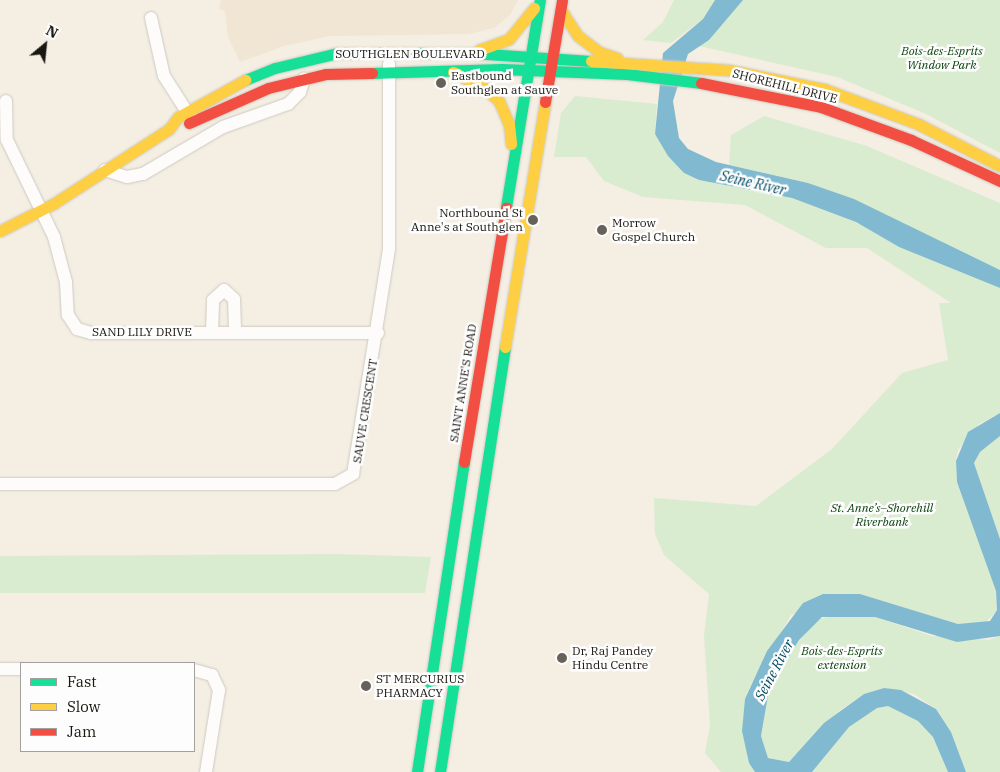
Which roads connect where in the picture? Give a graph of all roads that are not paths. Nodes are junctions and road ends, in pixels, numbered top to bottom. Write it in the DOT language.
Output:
graph roads {
  1 [pos="539,0"];
  2 [pos="562,5"];
  3 [pos="151,18"];
  4 [pos="389,52"];
  5 [pos="471,53"];
  6 [pos="530,57"];
  7 [pos="552,59"];
  8 [pos="625,61"];
  9 [pos="452,71"];
  10 [pos="528,71"];
  11 [pos="389,72"];
  12 [pos="550,73"];
  13 [pos="304,79"];
  14 [pos="6,101"];
  15 [pos="190,116"];
  16 [pos="513,163"];
  17 [pos="1000,166"];
  18 [pos="105,170"];
  19 [pos="1000,181"];
  20 [pos="41,212"];
  21 [pos="0,231"];
  22 [pos="212,332"];
  23 [pos="235,332"];
  24 [pos="378,333"];
  25 [pos="0,484"];
  26 [pos="0,669"];
  27 [pos="20,669"];
  28 [pos="195,670"];
  29 [pos="206,772"];
  30 [pos="417,772"];
  31 [pos="440,772"];
  1 -- 5 [label="street"];
  1 -- 6 [label="street, SAINT ANNE'S ROAD"];
  2 -- 7 [label="street"];
  2 -- 8 [label="street"];
  3 -- 15 [label="street"];
  4 -- 5 [label="street, SOUTHGLEN BOULEVARD"];
  4 -- 11 [label="street, SAUVE CRESCENT"];
  4 -- 15 [label="street, SOUTHGLEN BOULEVARD"];
  5 -- 6 [label="street, SOUTHGLEN BOULEVARD"];
  6 -- 7 [label="street, SOUTHGLEN BOULEVARD"];
  6 -- 10 [label="street, SAINT ANNE'S ROAD"];
  7 -- 8 [label="street, SHOREHILL DRIVE"];
  7 -- 12 [label="street"];
  8 -- 17 [label="street, SHOREHILL DRIVE"];
  9 -- 10 [label="street, SOUTHGLEN BOULEVARD"];
  9 -- 11 [label="street, SOUTHGLEN BOULEVARD"];
  9 -- 16 [label="street"];
  10 -- 12 [label="street, SOUTHGLEN BOULEVARD"];
  10 -- 16 [label="street, SAINT ANNE'S ROAD"];
  11 -- 13 [label="street, SOUTHGLEN BOULEVARD"];
  11 -- 24 [label="street, SAUVE CRESCENT"];
  12 -- 19 [label="street, SHOREHILL DRIVE"];
  12 -- 31 [label="street"];
  13 -- 15 [label="street, SOUTHGLEN BOULEVARD"];
  13 -- 18 [label="street"];
  14 -- 20 [label="street"];
  15 -- 18 [label="street, SOUTHGLEN BOULEVARD"];
  16 -- 30 [label="street, SAINT ANNE'S ROAD"];
  18 -- 20 [label="street, SOUTHGLEN BOULEVARD"];
  20 -- 21 [label="street, SOUTHGLEN BOULEVARD"];
  20 -- 22 [label="street, SAND LILY DRIVE"];
  22 -- 23 [label="street, SAND LILY DRIVE"];
  22 -- 23 [label="street"];
  23 -- 24 [label="street, SAND LILY DRIVE"];
  24 -- 25 [label="street, SAUVE CRESCENT"];
  26 -- 27 [label="street"];
  28 -- 29 [label="street"];
}
